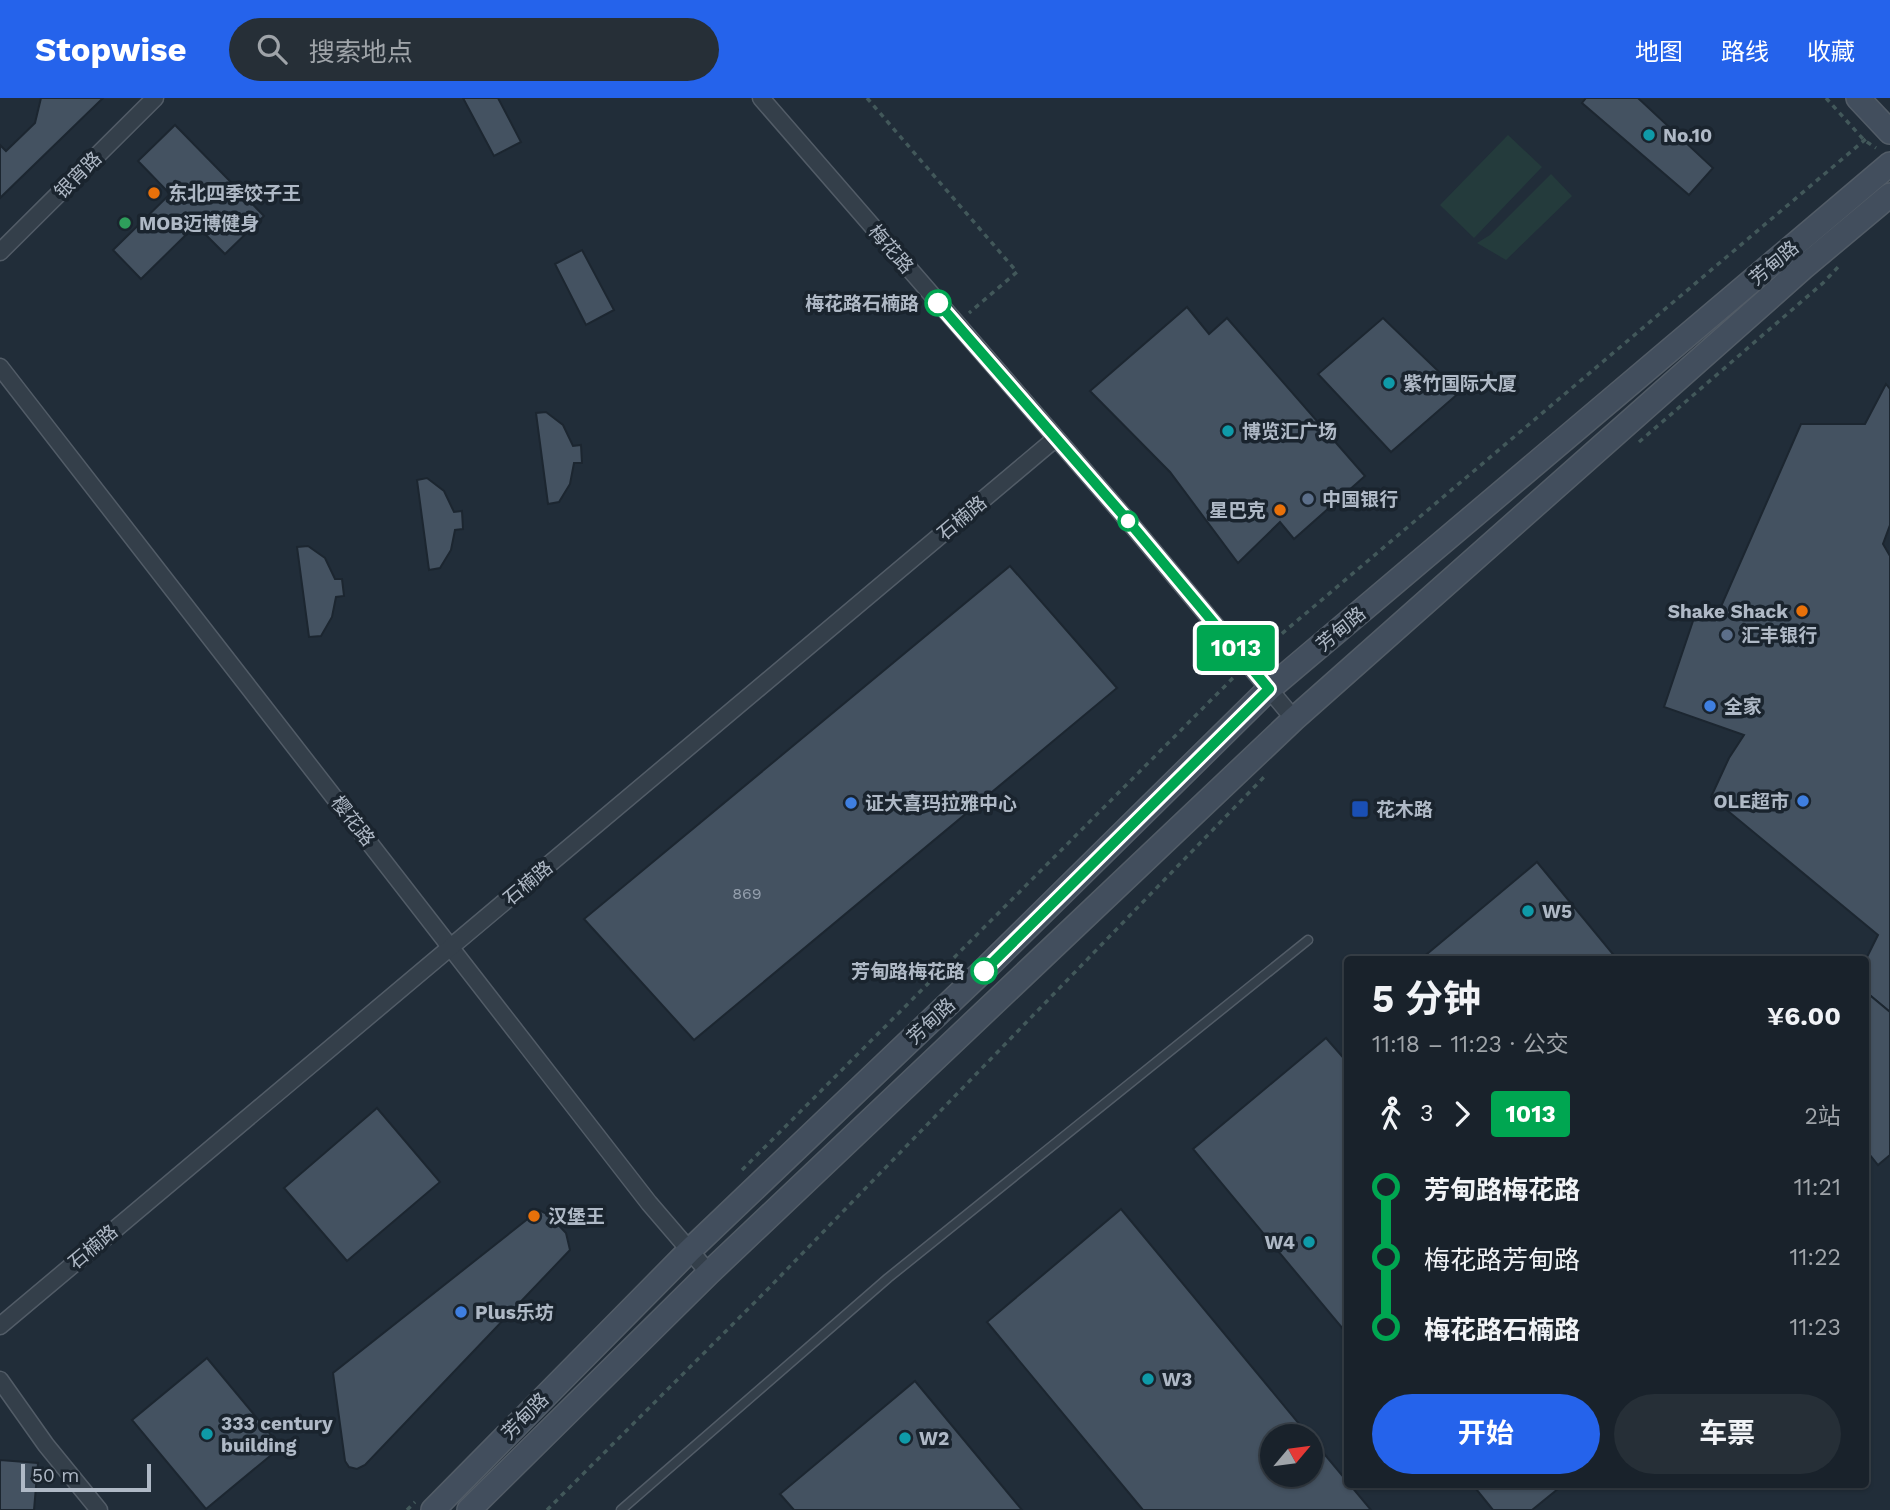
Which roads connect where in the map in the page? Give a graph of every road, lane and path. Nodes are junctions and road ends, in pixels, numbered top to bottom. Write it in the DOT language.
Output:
graph roads {
  1 [pos="155,98"];
  2 [pos="761,98"];
  3 [pos="867,98"];
  4 [pos="1826,98"];
  5 [pos="1858,98"];
  6 [pos="1887,149"];
  7 [pos="1890,195"];
  8 [pos="0,252"];
  9 [pos="1842,263"];
  10 [pos="955,325"];
  11 [pos="0,367"];
  12 [pos="1055,439"];
  13 [pos="1633,447"];
  14 [pos="1269,689"];
  15 [pos="1294,719"];
  16 [pos="1269,772"];
  17 [pos="1308,940"];
  18 [pos="451,947"];
  19 [pos="689,1251"];
  20 [pos="709,1273"];
  21 [pos="0,1326"];
  22 [pos="0,1381"];
  23 [pos="99,1510"];
  24 [pos="433,1510"];
  25 [pos="469,1510"];
  26 [pos="547,1510"];
  27 [pos="621,1510"];
  1 -- 8 [label="street, 银宵路"];
  2 -- 10 [label="street, 梅花路"];
  3 -- 10 [label="path"];
  4 -- 6 [label="path"];
  5 -- 6 [label="main road"];
  6 -- 14 [label="main road, 芳甸路"];
  7 -- 15 [label="main road, 芳甸路"];
  9 -- 13 [label="path"];
  10 -- 12 [label="street, 梅花路"];
  11 -- 18 [label="street, 樱花路"];
  12 -- 14 [label="street, 梅花路"];
  12 -- 18 [label="street, 石楠路"];
  14 -- 15 [label="street, 梅花路"];
  14 -- 19 [label="main road, 芳甸路"];
  15 -- 20 [label="main road, 芳甸路"];
  16 -- 26 [label="path"];
  17 -- 27 [label="lane"];
  18 -- 19 [label="street, 樱花路"];
  18 -- 21 [label="street, 石楠路"];
  19 -- 20 [label="street, 樱花路"];
  19 -- 24 [label="main road, 芳甸路"];
  20 -- 25 [label="main road, 芳甸路"];
  22 -- 23 [label="street"];
}
